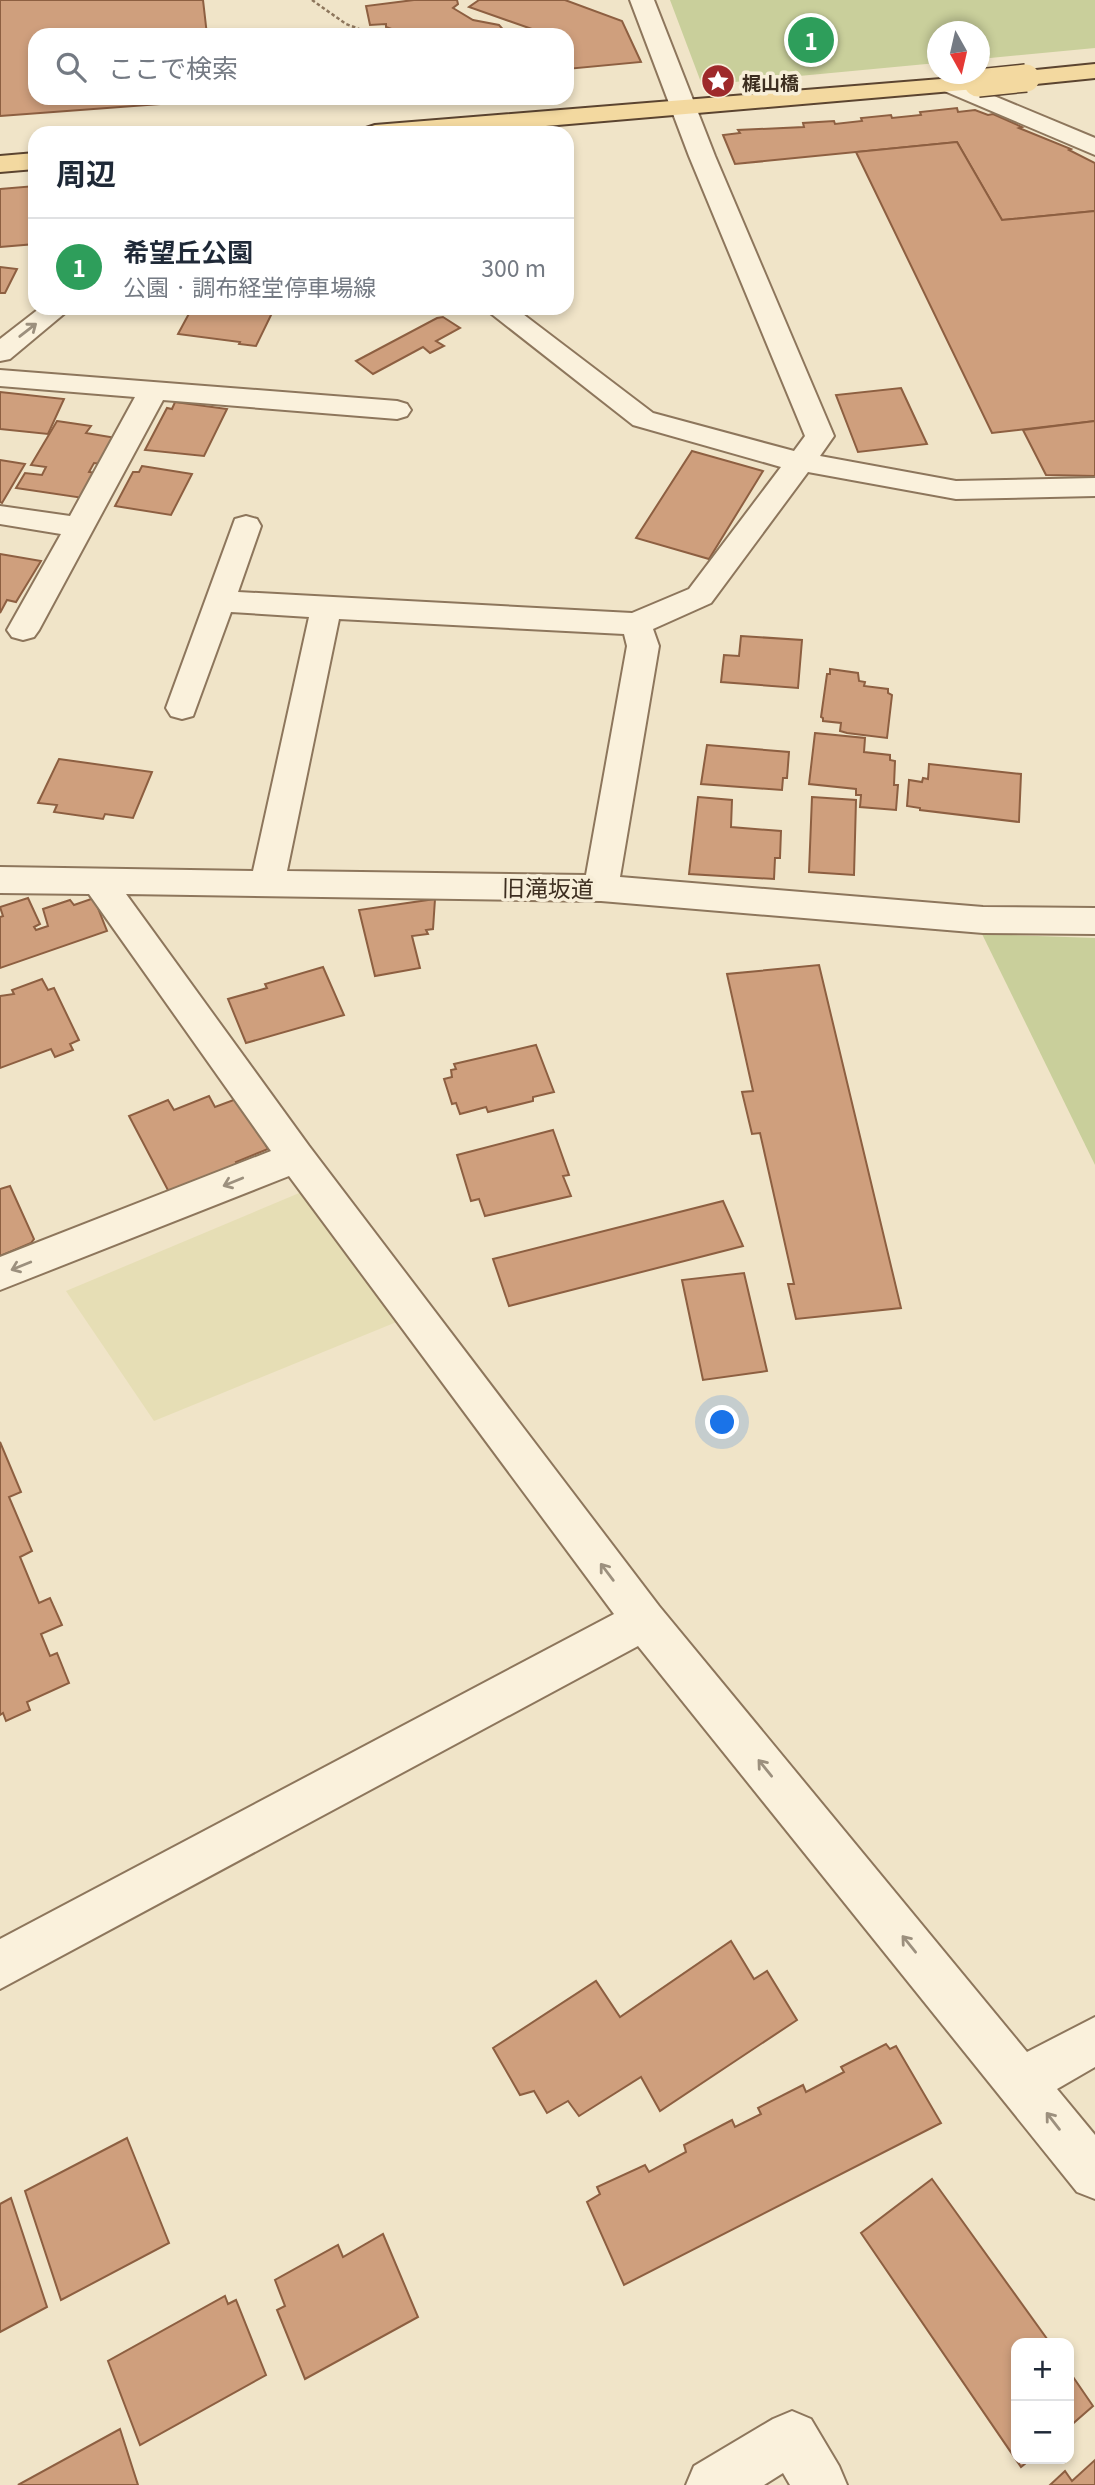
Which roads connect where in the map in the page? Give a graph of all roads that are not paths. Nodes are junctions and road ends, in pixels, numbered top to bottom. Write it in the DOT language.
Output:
graph roads {
  1 [pos="642,0"];
  2 [pos="1095,71"];
  3 [pos="951,85"];
  4 [pos="685,108"];
  5 [pos="462,126"];
  6 [pos="1095,147"];
  7 [pos="28,162"];
  8 [pos="0,164"];
  9 [pos="48,315"];
  10 [pos="507,315"];
  11 [pos="0,352"];
  12 [pos="0,379"];
  13 [pos="152,393"];
  14 [pos="397,410"];
  15 [pos="801,462"];
  16 [pos="1095,487"];
  17 [pos="0,515"];
  18 [pos="246,526"];
  19 [pos="80,527"];
  20 [pos="221,601"];
  21 [pos="326,608"];
  22 [pos="636,624"];
  23 [pos="23,630"];
  24 [pos="182,708"];
  25 [pos="0,880"];
  26 [pos="99,882"];
  27 [pos="267,885"];
  28 [pos="601,888"];
  29 [pos="1095,921"];
  30 [pos="296,1157"];
  31 [pos="0,1275"];
  32 [pos="643,1620"];
  33 [pos="0,1965"];
  34 [pos="1095,2041"];
  35 [pos="1022,2081"];
  36 [pos="1095,2174"];
  37 [pos="713,2485"];
  38 [pos="820,2485"];
  1 -- 4 [label="street"];
  2 -- 3 [label="main road, bridge"];
  3 -- 4 [label="main road"];
  3 -- 6 [label="street"];
  4 -- 5 [label="main road"];
  4 -- 15 [label="street"];
  7 -- 8 [label="main road"];
  11 -- 9 [label="street, one-way"];
  10 -- 15 [label="street"];
  12 -- 13 [label="street"];
  13 -- 14 [label="street"];
  13 -- 19 [label="street"];
  15 -- 16 [label="street"];
  15 -- 22 [label="street"];
  17 -- 19 [label="street"];
  18 -- 20 [label="street"];
  19 -- 23 [label="street"];
  20 -- 21 [label="street"];
  20 -- 24 [label="street"];
  21 -- 22 [label="street"];
  21 -- 27 [label="street"];
  22 -- 28 [label="street"];
  25 -- 26 [label="street, 旧滝坂道"];
  26 -- 27 [label="street, 旧滝坂道"];
  26 -- 30 [label="street"];
  27 -- 28 [label="street, 旧滝坂道"];
  28 -- 29 [label="street, 旧滝坂道"];
  30 -- 31 [label="street, one-way"];
  32 -- 30 [label="street, one-way"];
  32 -- 33 [label="street"];
  35 -- 32 [label="street, one-way"];
  34 -- 35 [label="street"];
  36 -- 35 [label="street, one-way"];
  37 -- 38 [label="street"];
}
